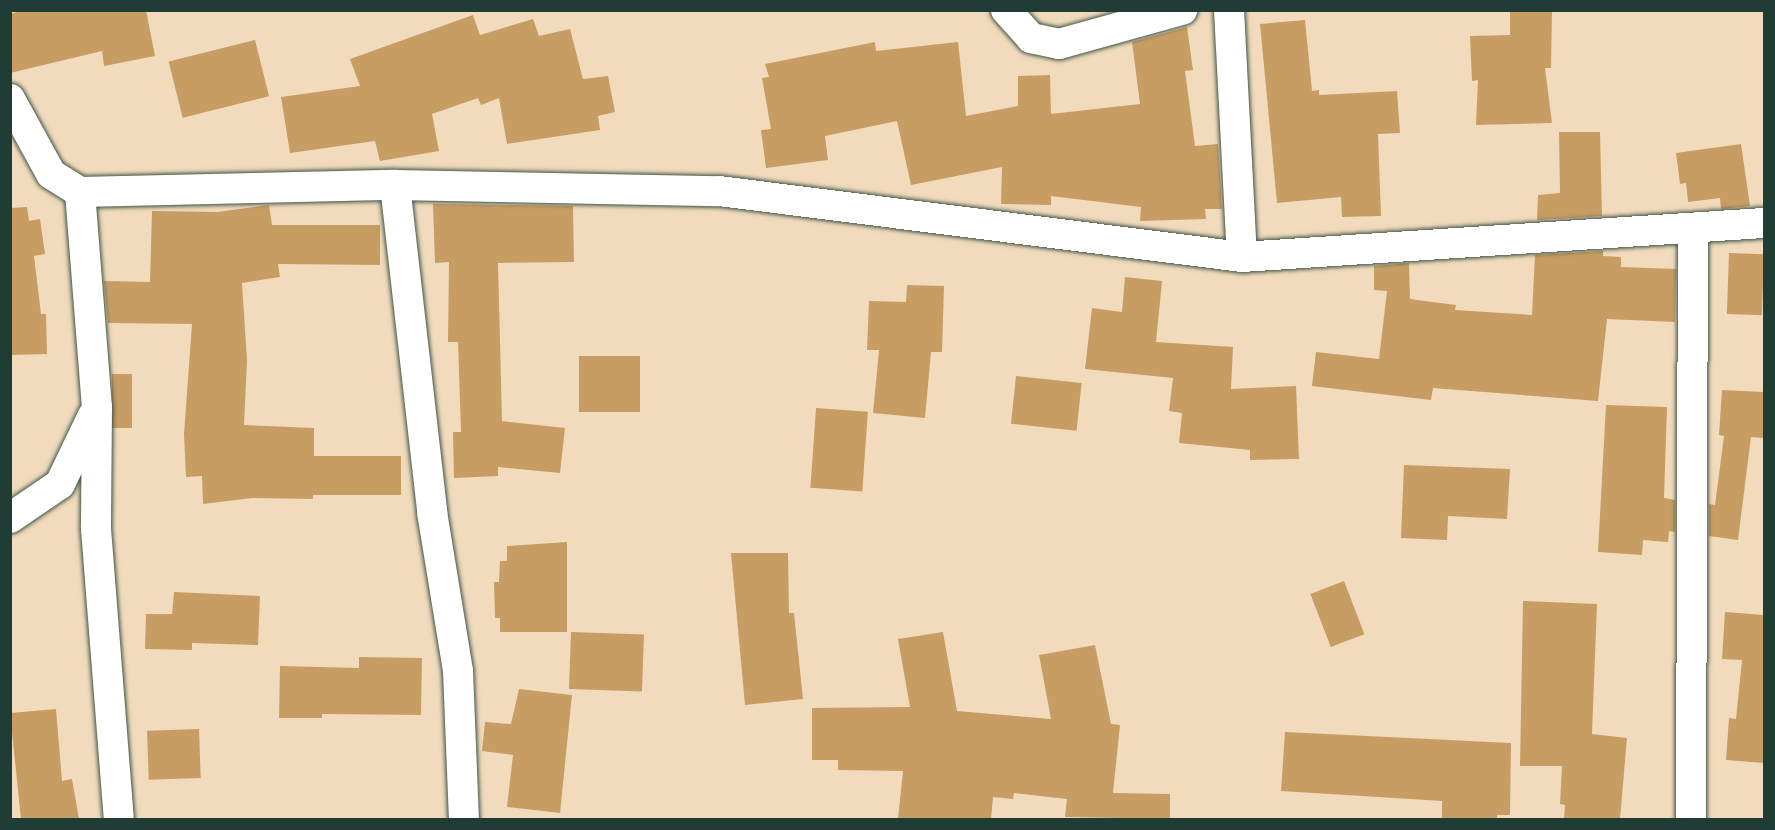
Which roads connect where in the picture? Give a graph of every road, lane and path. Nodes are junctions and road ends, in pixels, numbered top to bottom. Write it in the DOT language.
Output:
graph roads {
  1 [pos="1006,10"];
  2 [pos="1182,10"];
  3 [pos="1229,10"];
  4 [pos="10,99"];
  5 [pos="395,185"];
  6 [pos="80,192"];
  7 [pos="1764,223"];
  8 [pos="1693,228"];
  9 [pos="1242,257"];
  10 [pos="97,407"];
  11 [pos="10,518"];
  12 [pos="119,819"];
  13 [pos="464,819"];
  14 [pos="1691,819"];
  1 -- 2 [label="street"];
  3 -- 9 [label="street"];
  4 -- 6 [label="street"];
  5 -- 6 [label="street"];
  5 -- 9 [label="street"];
  5 -- 13 [label="street"];
  6 -- 10 [label="street"];
  7 -- 8 [label="street"];
  8 -- 9 [label="street"];
  8 -- 14 [label="street"];
  10 -- 11 [label="street"];
  10 -- 12 [label="street"];
}
